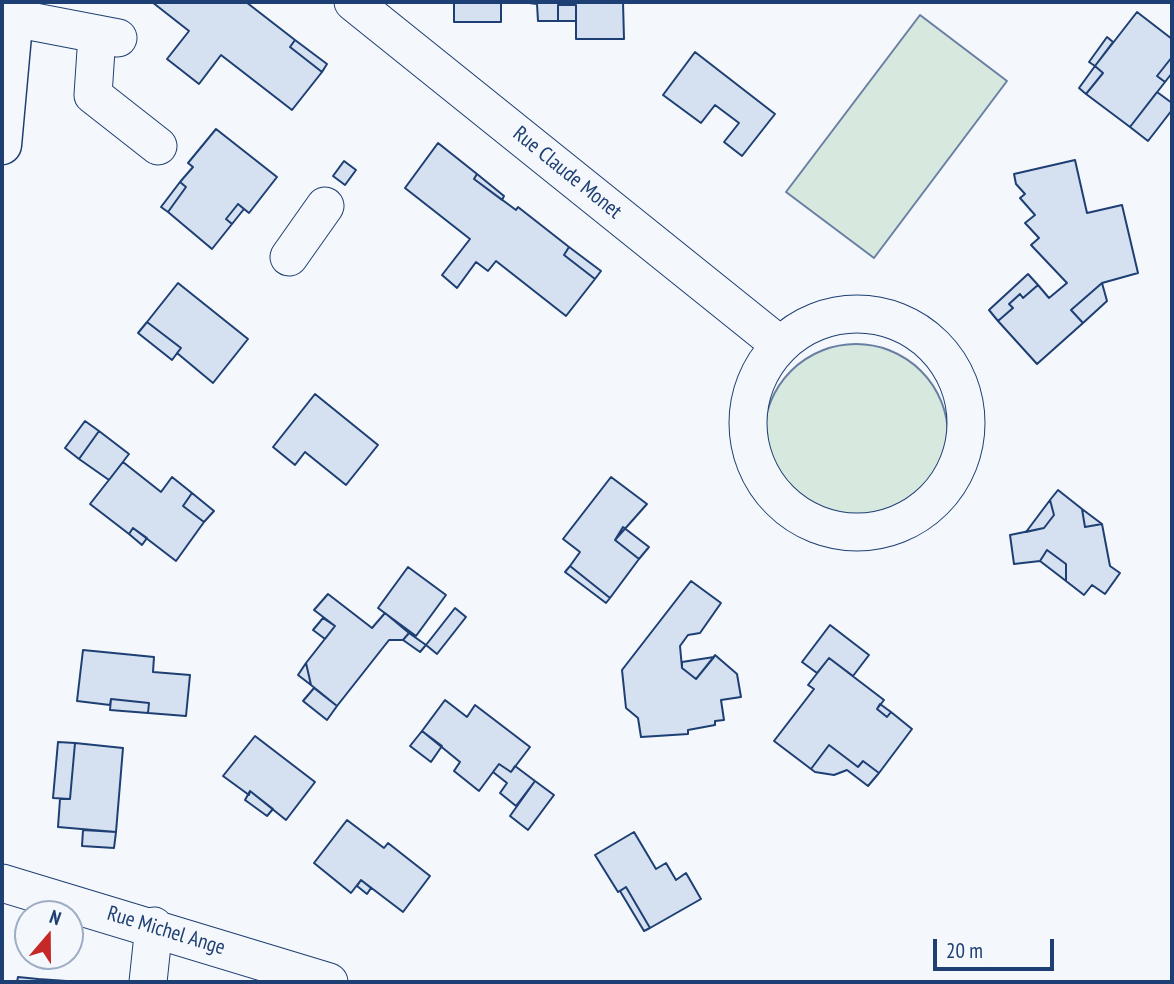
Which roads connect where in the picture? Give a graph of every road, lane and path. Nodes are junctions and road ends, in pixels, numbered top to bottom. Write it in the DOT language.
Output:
graph roads {
  1 [pos="353,2"];
  2 [pos="15,10"];
  3 [pos="2,145"];
  4 [pos="158,146"];
  5 [pos="325,206"];
  6 [pos="289,257"];
  7 [pos="780,345"];
  8 [pos="2,883"];
  9 [pos="153,926"];
  10 [pos="148,982"];
  11 [pos="329,982"];
  1 -- 7 [label="street, Rue Claude Monet"];
  2 -- 3 [label="street"];
  2 -- 4 [label="street"];
  5 -- 6 [label="street"];
  7 -- 7 [label="street"];
  8 -- 9 [label="street, Rue Michel Ange"];
  9 -- 10 [label="street"];
  9 -- 11 [label="street, Rue Michel Ange"];
}
